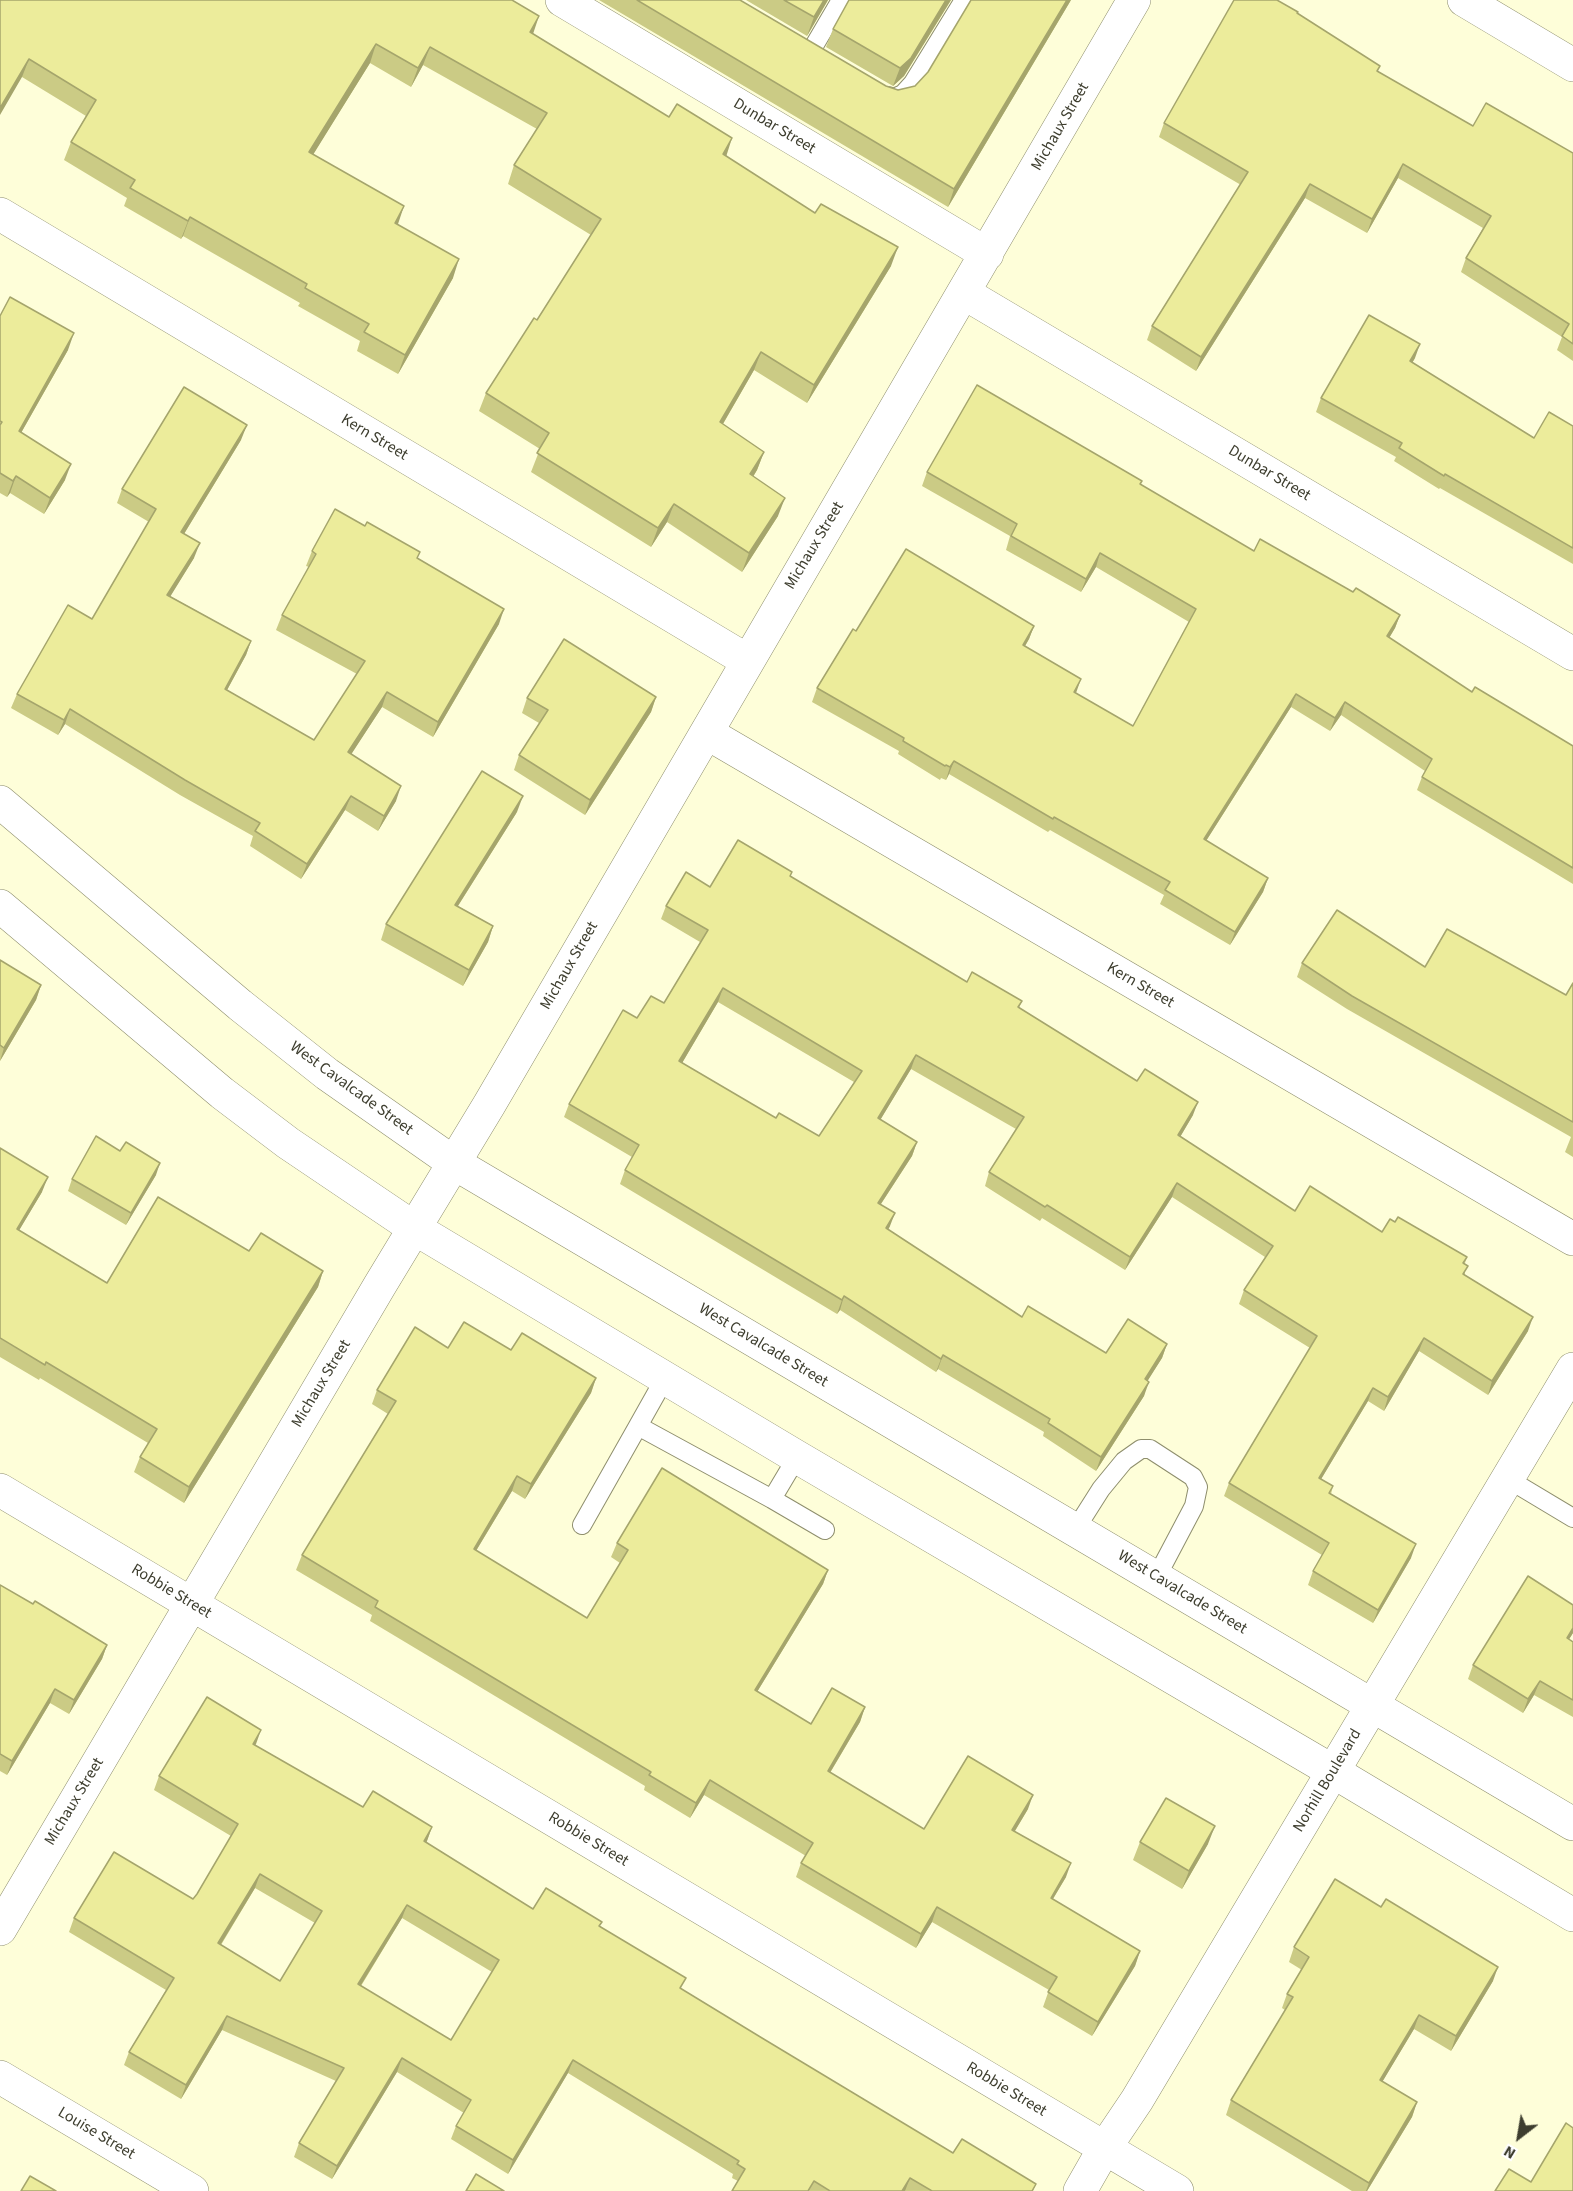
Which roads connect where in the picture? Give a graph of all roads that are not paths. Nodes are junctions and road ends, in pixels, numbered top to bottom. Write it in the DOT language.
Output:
graph roads {
  1 [pos="562,0"];
  2 [pos="841,0"];
  3 [pos="964,0"];
  4 [pos="1134,0"];
  5 [pos="1464,0"];
  6 [pos="791,40"];
  7 [pos="811,51"];
  8 [pos="829,62"];
  9 [pos="1573,65"];
  10 [pos="875,90"];
  11 [pos="0,214"];
  12 [pos="987,254"];
  13 [pos="964,293"];
  14 [pos="1573,654"];
  15 [pos="748,661"];
  16 [pos="707,733"];
  17 [pos="0,802"];
  18 [pos="0,906"];
  19 [pos="454,1163"];
  20 [pos="414,1228"];
  21 [pos="1573,1239"];
  22 [pos="1573,1369"];
  23 [pos="665,1378"];
  24 [pos="638,1426"];
  25 [pos="797,1457"];
  26 [pos="1508,1479"];
  27 [pos="0,1490"];
  28 [pos="772,1499"];
  29 [pos="1573,1518"];
  30 [pos="582,1525"];
  31 [pos="825,1530"];
  32 [pos="1075,1530"];
  33 [pos="1156,1578"];
  34 [pos="192,1604"];
  35 [pos="1373,1706"];
  36 [pos="1334,1772"];
  37 [pos="1573,1824"];
  38 [pos="1573,1915"];
  39 [pos="0,1929"];
  40 [pos="0,2077"];
  41 [pos="1104,2149"];
  42 [pos="192,2191"];
  43 [pos="1080,2191"];
  44 [pos="1177,2191"];
  1 -- 12 [label="street, Dunbar Street"];
  2 -- 7 [label="lane"];
  3 -- 10 [label="lane"];
  4 -- 12 [label="street, Michaux Street"];
  5 -- 9 [label="street"];
  6 -- 7 [label="lane"];
  7 -- 8 [label="lane"];
  11 -- 15 [label="street, Kern Street"];
  12 -- 13 [label="street, Michaux Street"];
  13 -- 14 [label="street, Dunbar Street"];
  13 -- 15 [label="street, Michaux Street"];
  15 -- 16 [label="street, Michaux Street"];
  16 -- 19 [label="street, Michaux Street"];
  16 -- 21 [label="street, Kern Street"];
  17 -- 19 [label="street, West Cavalcade Street"];
  18 -- 20 [label="street"];
  19 -- 20 [label="street, Michaux Street"];
  19 -- 32 [label="street, West Cavalcade Street"];
  20 -- 23 [label="street"];
  20 -- 34 [label="street, Michaux Street"];
  22 -- 26 [label="street, Norhill Boulevard"];
  23 -- 24 [label="lane"];
  23 -- 25 [label="street"];
  24 -- 28 [label="lane"];
  24 -- 30 [label="lane"];
  25 -- 28 [label="lane"];
  25 -- 36 [label="street"];
  26 -- 29 [label="lane"];
  26 -- 35 [label="street, Norhill Boulevard"];
  27 -- 34 [label="street, Robbie Street"];
  28 -- 31 [label="lane"];
  32 -- 33 [label="street, West Cavalcade Street"];
  32 -- 33 [label="lane"];
  33 -- 35 [label="street, West Cavalcade Street"];
  34 -- 39 [label="street, Michaux Street"];
  34 -- 41 [label="street, Robbie Street"];
  35 -- 36 [label="street, Norhill Boulevard"];
  35 -- 37 [label="street, West Cavalcade Street"];
  36 -- 38 [label="street"];
  36 -- 41 [label="street, Norhill Boulevard"];
  40 -- 42 [label="street, Louise Street"];
  41 -- 43 [label="street, Norhill Boulevard"];
  41 -- 44 [label="street, Robbie Street"];
}
